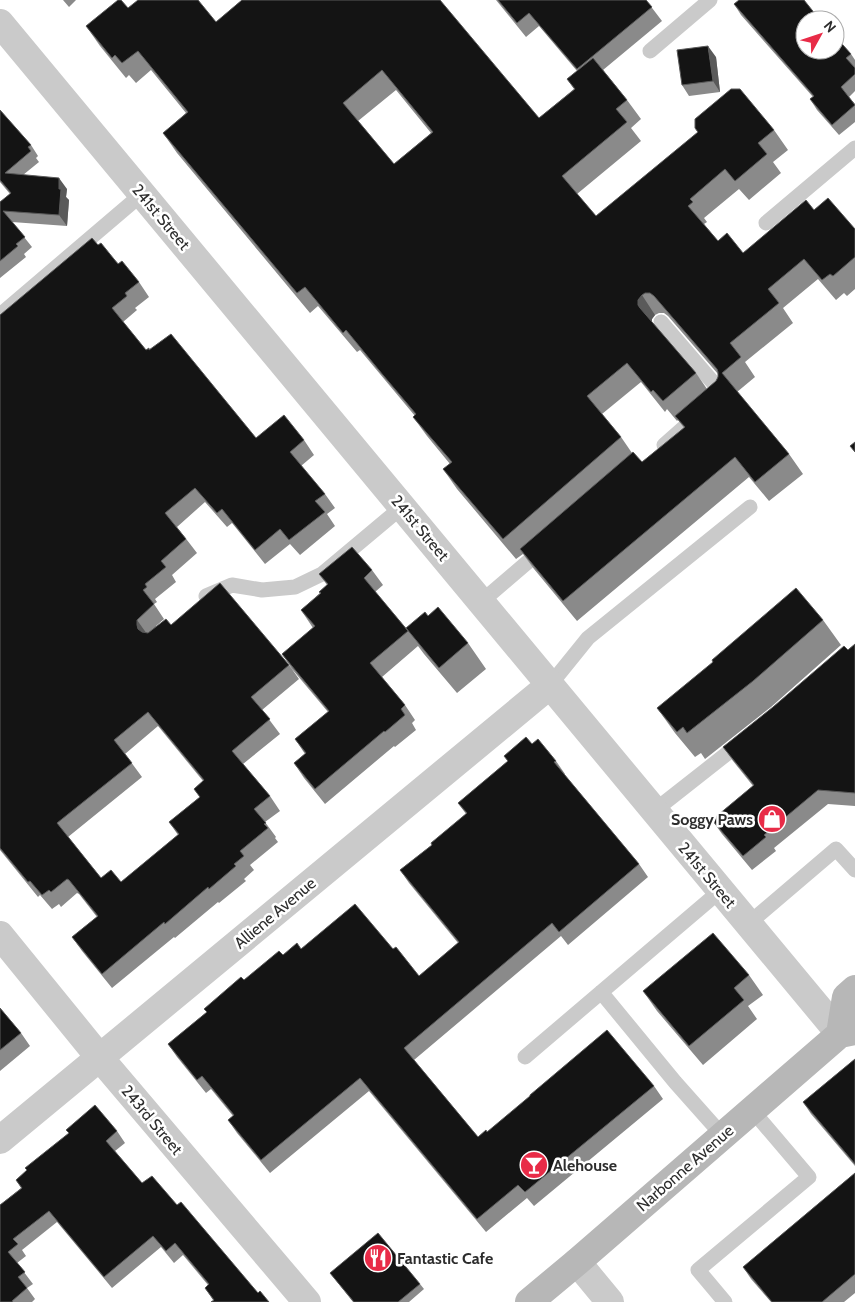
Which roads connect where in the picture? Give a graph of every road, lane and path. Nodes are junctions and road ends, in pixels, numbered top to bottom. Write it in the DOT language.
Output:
graph roads {
  1 [pos="710,0"];
  2 [pos="0,23"];
  3 [pos="650,51"];
  4 [pos="855,148"];
  5 [pos="142,194"];
  6 [pos="766,223"];
  7 [pos="0,315"];
  8 [pos="661,322"];
  9 [pos="655,453"];
  10 [pos="402,507"];
  11 [pos="750,507"];
  12 [pos="556,537"];
  13 [pos="481,602"];
  14 [pos="194,607"];
  15 [pos="550,685"];
  16 [pos="756,731"];
  17 [pos="654,811"];
  18 [pos="855,870"];
  19 [pos="720,891"];
  20 [pos="748,924"];
  21 [pos="0,935"];
  22 [pos="855,989"];
  23 [pos="601,992"];
  24 [pos="847,1032"];
  25 [pos="524,1057"];
  26 [pos="100,1058"];
  27 [pos="752,1110"];
  28 [pos="722,1136"];
  29 [pos="0,1140"];
  30 [pos="577,1262"];
  31 [pos="307,1302"];
  32 [pos="530,1302"];
  33 [pos="610,1302"];
  34 [pos="725,1302"];
  1 -- 3 [label="lane"];
  2 -- 5 [label="street, 241st Street"];
  4 -- 6 [label="lane"];
  5 -- 7 [label="lane"];
  5 -- 10 [label="street, 241st Street"];
  8 -- 9 [label="lane"];
  10 -- 13 [label="street, 241st Street"];
  10 -- 14 [label="lane"];
  11 -- 15 [label="lane"];
  12 -- 13 [label="lane"];
  13 -- 15 [label="street, 241st Street"];
  15 -- 17 [label="street, 241st Street"];
  15 -- 26 [label="street, Alliene Avenue"];
  16 -- 17 [label="lane"];
  17 -- 19 [label="street, 241st Street"];
  18 -- 20 [label="lane"];
  19 -- 20 [label="street, 241st Street"];
  19 -- 23 [label="lane"];
  20 -- 24 [label="street, 241st Street"];
  21 -- 26 [label="street, 243rd Street"];
  22 -- 24 [label="main road"];
  23 -- 25 [label="lane"];
  23 -- 28 [label="lane"];
  24 -- 27 [label="main road, Narbonne Avenue"];
  26 -- 29 [label="street, Alliene Avenue"];
  26 -- 31 [label="street, 243rd Street"];
  27 -- 28 [label="main road, Narbonne Avenue"];
  27 -- 34 [label="lane"];
  28 -- 30 [label="main road, Narbonne Avenue"];
  30 -- 32 [label="main road, Narbonne Avenue"];
  30 -- 33 [label="street"];
}
